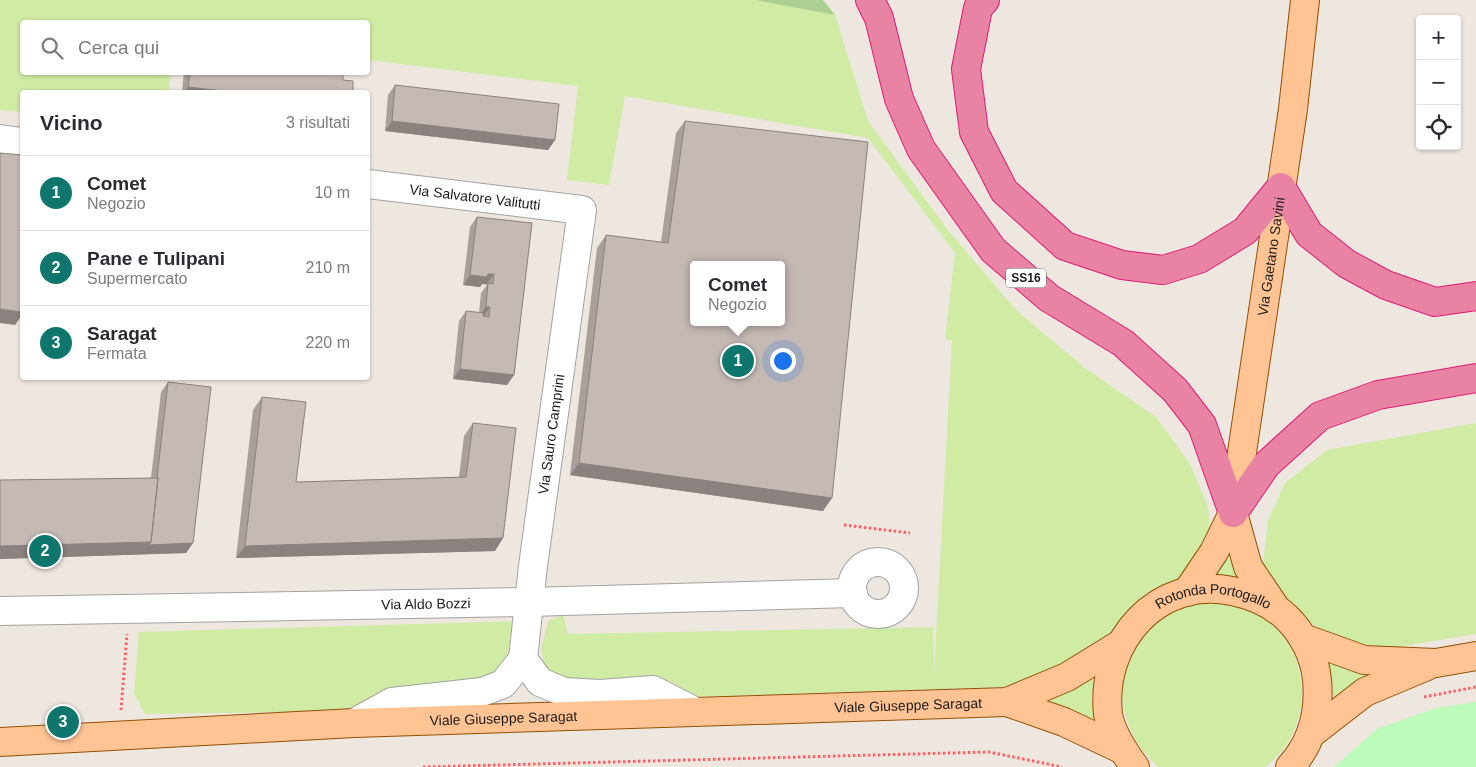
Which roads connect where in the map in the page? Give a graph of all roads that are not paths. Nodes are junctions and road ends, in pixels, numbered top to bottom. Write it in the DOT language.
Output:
graph roads {
  1 [pos="870,0"];
  2 [pos="985,0"];
  3 [pos="1305,0"];
  4 [pos="0,139"];
  5 [pos="20,142"];
  6 [pos="370,184"];
  7 [pos="1281,187"];
  8 [pos="582,210"];
  9 [pos="1476,296"];
  10 [pos="1476,378"];
  11 [pos="1233,512"];
  12 [pos="1187,592"];
  13 [pos="853,593"];
  14 [pos="528,602"];
  15 [pos="1278,610"];
  16 [pos="0,611"];
  17 [pos="1303,638"];
  18 [pos="1119,645"];
  19 [pos="1476,656"];
  20 [pos="523,658"];
  21 [pos="1436,663"];
  22 [pos="1007,702"];
  23 [pos="696,712"];
  24 [pos="354,723"];
  25 [pos="1312,733"];
  26 [pos="0,742"];
  27 [pos="1128,758"];
  28 [pos="1290,767"];
  1 -- 11 [label="highway, SS16"];
  2 -- 7 [label="highway"];
  3 -- 7 [label="main road, Via Gaetano Savini"];
  4 -- 5 [label="street"];
  6 -- 8 [label="street, Via Salvatore Valitutti"];
  7 -- 9 [label="highway"];
  7 -- 11 [label="main road, Via Gaetano Savini"];
  8 -- 14 [label="street, Via Sauro Camprini"];
  10 -- 11 [label="highway"];
  11 -- 12 [label="main road, Via Gaetano Savini"];
  11 -- 15 [label="main road, Via Gaetano Savini"];
  12 -- 15 [label="main road, Rotonda Portogallo"];
  12 -- 18 [label="main road, Rotonda Portogallo"];
  13 -- 14 [label="street, Via Aldo Bozzi"];
  14 -- 16 [label="street, Via Aldo Bozzi"];
  14 -- 20 [label="street, Via Sauro Camprini"];
  15 -- 17 [label="main road, Rotonda Portogallo"];
  17 -- 21 [label="main road"];
  17 -- 25 [label="main road, Rotonda Portogallo"];
  18 -- 22 [label="main road, Viale Giuseppe Saragat"];
  18 -- 27 [label="main road, Rotonda Portogallo"];
  19 -- 21 [label="main road"];
  20 -- 23 [label="street"];
  20 -- 24 [label="street"];
  21 -- 25 [label="main road"];
  22 -- 23 [label="main road, Viale Giuseppe Saragat"];
  22 -- 27 [label="main road, Viale Giuseppe Saragat"];
  23 -- 24 [label="main road, Viale Giuseppe Saragat"];
  24 -- 26 [label="main road, Viale Giuseppe Saragat"];
  25 -- 28 [label="main road, Rotonda Portogallo"];
}
